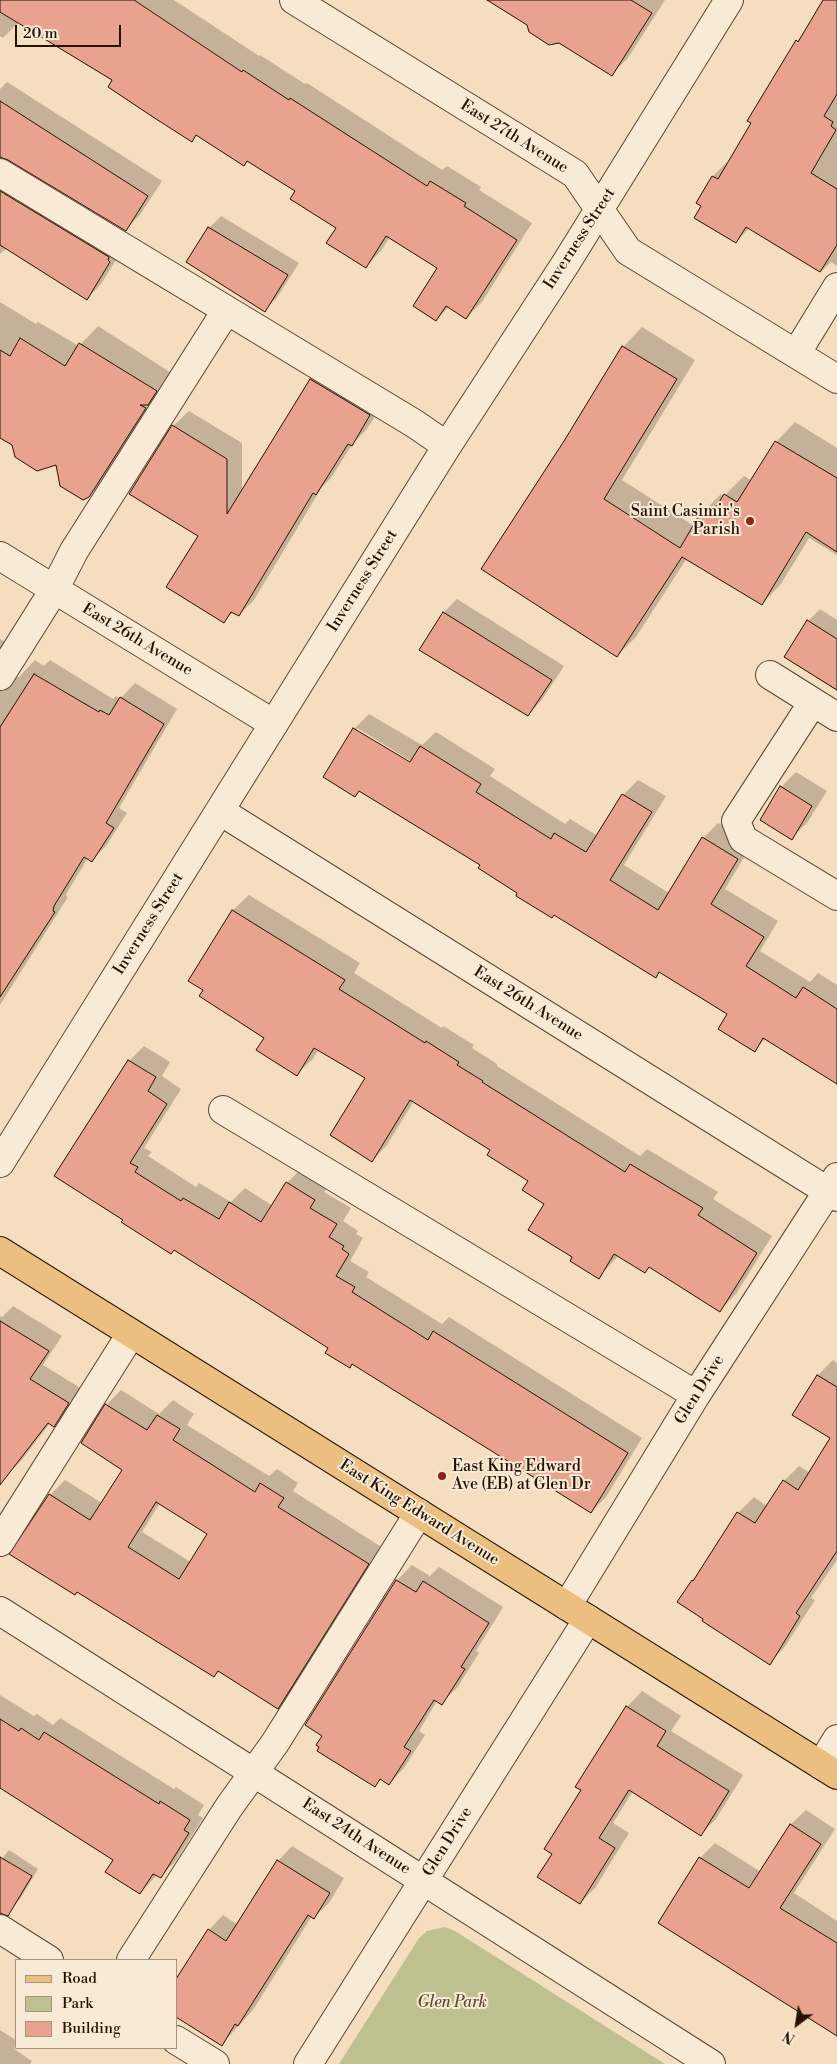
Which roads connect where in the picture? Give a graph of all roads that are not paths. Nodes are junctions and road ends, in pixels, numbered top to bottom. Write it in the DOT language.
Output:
graph roads {
  1 [pos="294,0"];
  2 [pos="729,0"];
  3 [pos="0,173"];
  4 [pos="599,210"];
  5 [pos="837,287"];
  6 [pos="226,311"];
  7 [pos="796,354"];
  8 [pos="837,379"];
  9 [pos="447,446"];
  10 [pos="0,556"];
  11 [pos="54,590"];
  12 [pos="0,676"];
  13 [pos="770,676"];
  14 [pos="813,702"];
  15 [pos="837,716"];
  16 [pos="274,724"];
  17 [pos="220,811"];
  18 [pos="837,896"];
  19 [pos="223,1110"];
  20 [pos="0,1163"];
  21 [pos="834,1188"];
  22 [pos="0,1251"];
  23 [pos="132,1334"];
  24 [pos="696,1396"];
  25 [pos="419,1513"];
  26 [pos="0,1542"];
  27 [pos="0,1611"];
  28 [pos="577,1612"];
  29 [pos="837,1739"];
  30 [pos="829,1770"];
  31 [pos="254,1772"];
  32 [pos="424,1881"];
  33 [pos="0,1929"];
  34 [pos="47,1959"];
  35 [pos="133,1959"];
  36 [pos="178,2041"];
  37 [pos="215,2064"];
  38 [pos="308,2064"];
  39 [pos="711,2064"];
  1 -- 4 [label="street, East 27th Avenue"];
  2 -- 4 [label="street, Inverness Street"];
  3 -- 6 [label="street"];
  4 -- 7 [label="street, East 27th Avenue"];
  4 -- 9 [label="street, Inverness Street"];
  5 -- 7 [label="street"];
  6 -- 9 [label="street"];
  6 -- 11 [label="street"];
  7 -- 8 [label="street, East 27th Avenue"];
  9 -- 16 [label="street, Inverness Street"];
  10 -- 11 [label="street, East 26th Avenue"];
  11 -- 12 [label="street"];
  11 -- 16 [label="street, East 26th Avenue"];
  13 -- 14 [label="street"];
  14 -- 15 [label="street"];
  14 -- 18 [label="street"];
  16 -- 17 [label="street, Inverness Street"];
  17 -- 20 [label="street, Inverness Street"];
  17 -- 21 [label="street, East 26th Avenue"];
  19 -- 24 [label="street"];
  21 -- 24 [label="street, Glen Drive"];
  22 -- 23 [label="main road, East King Edward Avenue"];
  23 -- 25 [label="main road, East King Edward Avenue"];
  23 -- 26 [label="street"];
  24 -- 28 [label="street, Glen Drive"];
  25 -- 28 [label="main road, East King Edward Avenue"];
  25 -- 31 [label="street"];
  27 -- 31 [label="street, East 24th Avenue"];
  28 -- 30 [label="main road, East King Edward Avenue"];
  28 -- 32 [label="street, Glen Drive"];
  29 -- 30 [label="street"];
  31 -- 32 [label="street, East 24th Avenue"];
  31 -- 35 [label="street"];
  32 -- 38 [label="street, Glen Drive"];
  32 -- 39 [label="street, East 24th Avenue"];
  33 -- 34 [label="street"];
  36 -- 37 [label="street"];
}
